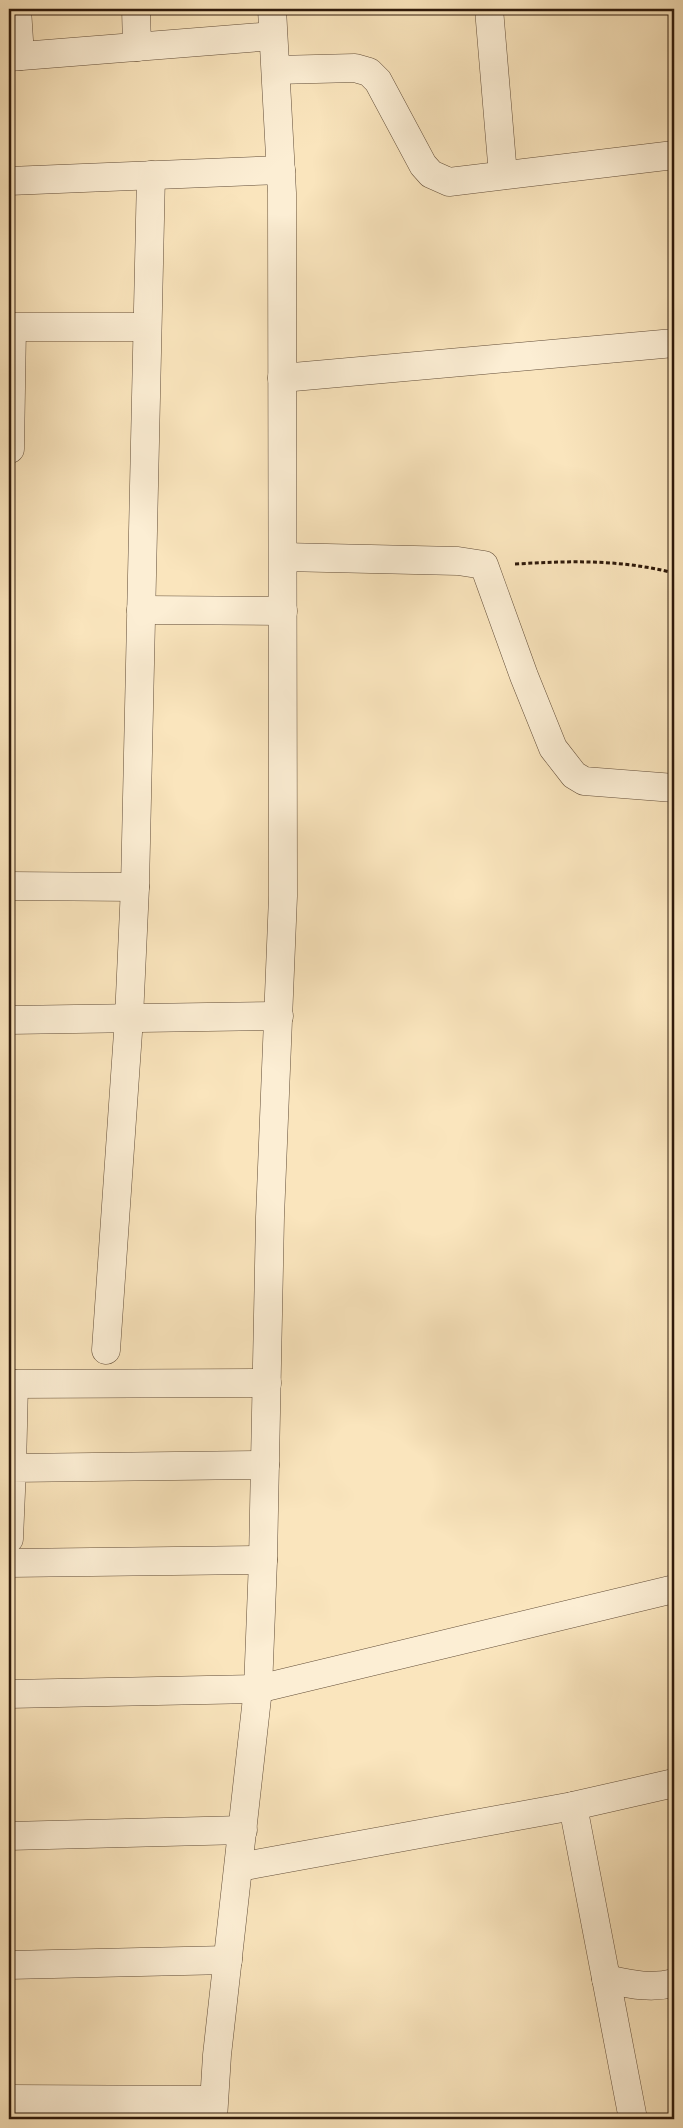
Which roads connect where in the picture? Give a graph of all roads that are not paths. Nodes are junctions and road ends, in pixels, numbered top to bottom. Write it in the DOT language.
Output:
graph roads {
  1 [pos="17,9"];
  2 [pos="136,9"];
  3 [pos="272,9"];
  4 [pos="489,9"];
  5 [pos="274,36"];
  6 [pos="138,47"];
  7 [pos="14,57"];
  8 [pos="276,70"];
  9 [pos="674,155"];
  10 [pos="280,170"];
  11 [pos="151,175"];
  12 [pos="504,175"];
  13 [pos="9,180"];
  14 [pos="10,327"];
  15 [pos="147,327"];
  16 [pos="674,343"];
  17 [pos="282,378"];
  18 [pos="10,449"];
  19 [pos="283,557"];
  20 [pos="141,610"];
  21 [pos="283,611"];
  22 [pos="674,788"];
  23 [pos="9,886"];
  24 [pos="135,887"];
  25 [pos="279,1016"];
  26 [pos="129,1018"];
  27 [pos="9,1020"];
  28 [pos="106,1350"];
  29 [pos="267,1383"];
  30 [pos="11,1384"];
  31 [pos="265,1465"];
  32 [pos="11,1468"];
  33 [pos="9,1539"];
  34 [pos="263,1560"];
  35 [pos="9,1563"];
  36 [pos="674,1590"];
  37 [pos="258,1689"];
  38 [pos="9,1694"];
  39 [pos="674,1783"];
  40 [pos="573,1806"];
  41 [pos="243,1830"];
  42 [pos="9,1836"];
  43 [pos="239,1867"];
  44 [pos="228,1960"];
  45 [pos="9,1965"];
  46 [pos="606,1979"];
  47 [pos="674,1982"];
  48 [pos="9,2099"];
  49 [pos="213,2110"];
  50 [pos="633,2119"];
  1 -- 7 [label="street"];
  2 -- 6 [label="street"];
  3 -- 5 [label="street"];
  4 -- 12 [label="street"];
  5 -- 6 [label="street"];
  5 -- 8 [label="street"];
  6 -- 7 [label="street"];
  8 -- 10 [label="street"];
  8 -- 12 [label="street"];
  9 -- 12 [label="street"];
  10 -- 11 [label="street"];
  10 -- 17 [label="street"];
  11 -- 13 [label="street"];
  11 -- 15 [label="street"];
  14 -- 15 [label="street"];
  14 -- 18 [label="street"];
  15 -- 20 [label="street"];
  16 -- 17 [label="street"];
  17 -- 19 [label="street"];
  19 -- 21 [label="street"];
  19 -- 22 [label="street"];
  20 -- 21 [label="street"];
  20 -- 24 [label="street"];
  21 -- 25 [label="street"];
  23 -- 24 [label="street"];
  24 -- 26 [label="street"];
  25 -- 26 [label="street"];
  25 -- 29 [label="street"];
  26 -- 27 [label="street"];
  26 -- 28 [label="street"];
  29 -- 30 [label="street"];
  29 -- 31 [label="street"];
  30 -- 32 [label="street"];
  31 -- 32 [label="street"];
  31 -- 34 [label="street"];
  32 -- 33 [label="street"];
  34 -- 35 [label="street"];
  34 -- 37 [label="street"];
  36 -- 37 [label="street"];
  37 -- 38 [label="street"];
  37 -- 41 [label="street"];
  39 -- 40 [label="street"];
  40 -- 43 [label="street"];
  40 -- 46 [label="street"];
  41 -- 42 [label="street"];
  41 -- 43 [label="street"];
  43 -- 44 [label="street"];
  44 -- 45 [label="street"];
  44 -- 49 [label="street"];
  46 -- 47 [label="street"];
  46 -- 50 [label="street"];
  48 -- 49 [label="street"];
}
